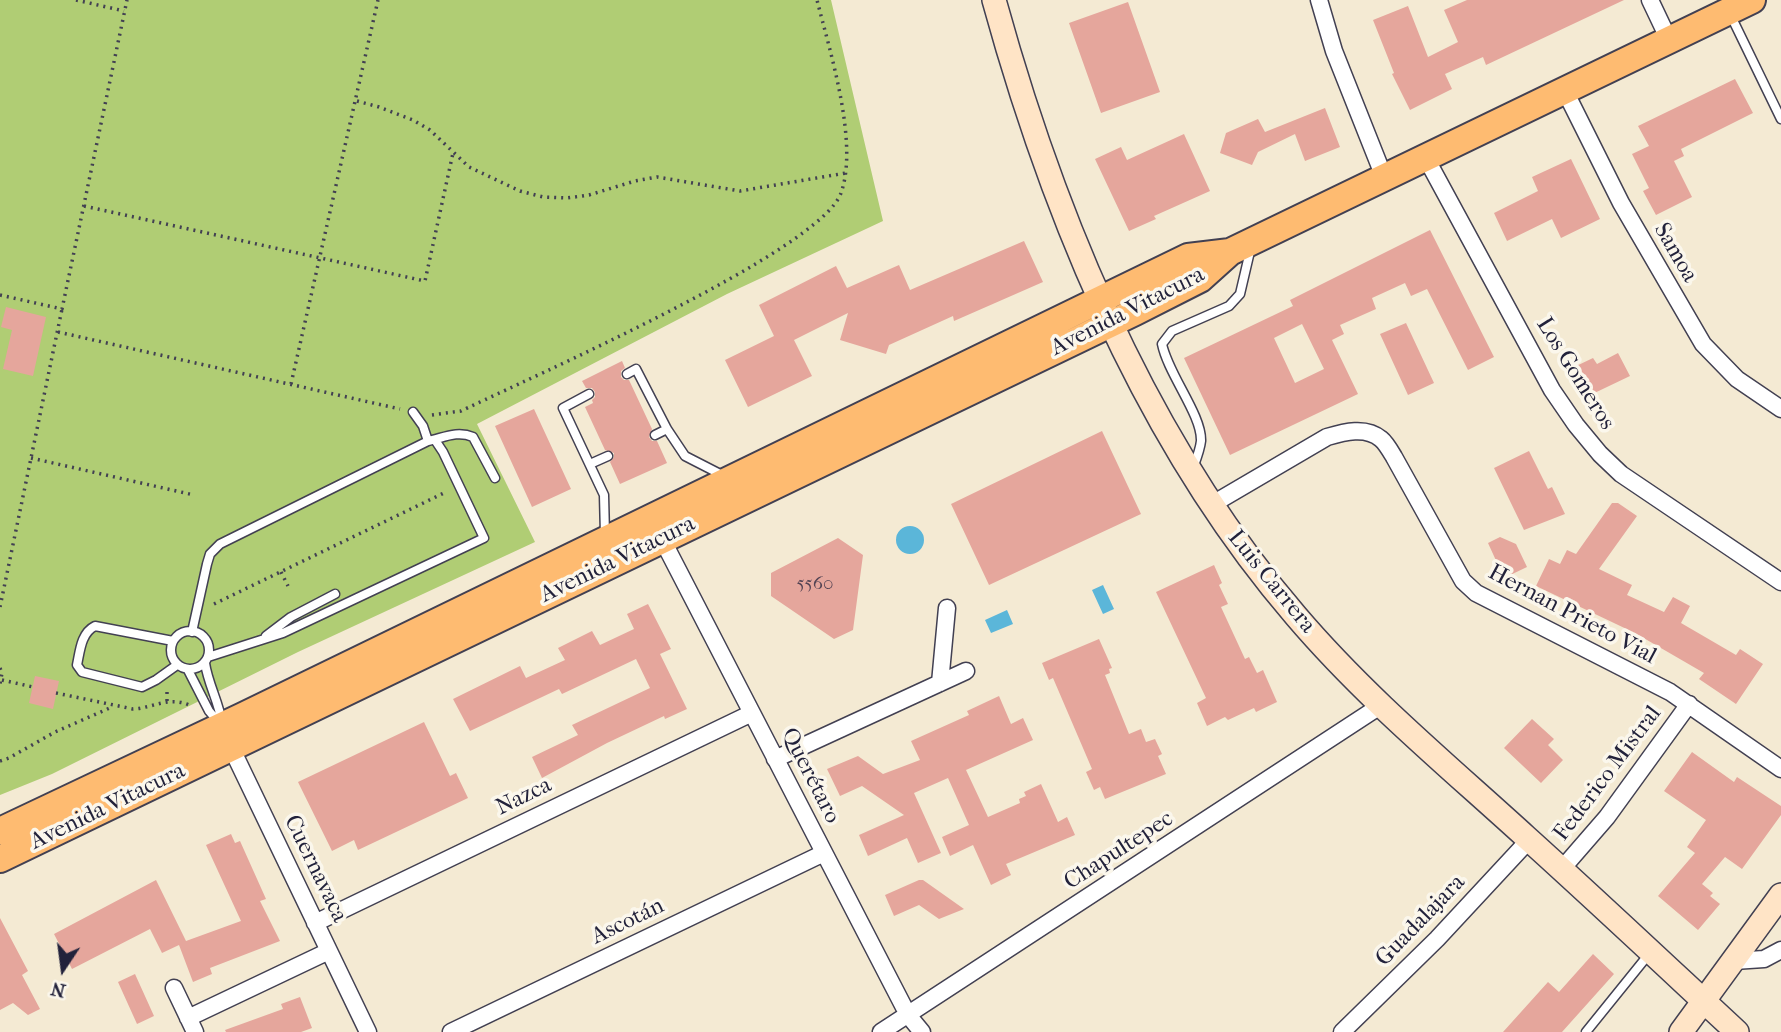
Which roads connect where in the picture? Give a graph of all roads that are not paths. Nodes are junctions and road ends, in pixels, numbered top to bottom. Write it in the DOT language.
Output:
graph roads {
  1 [pos="994,0"];
  2 [pos="1319,0"];
  3 [pos="1650,0"];
  4 [pos="1752,0"];
  5 [pos="1729,12"];
  6 [pos="1669,40"];
  7 [pos="1565,91"];
  8 [pos="1781,118"];
  9 [pos="1426,158"];
  10 [pos="1384,177"];
  11 [pos="1242,247"];
  12 [pos="1101,299"];
  13 [pos="1112,323"];
  14 [pos="627,374"];
  15 [pos="589,394"];
  16 [pos="1781,409"];
  17 [pos="413,412"];
  18 [pos="667,429"];
  19 [pos="655,435"];
  20 [pos="431,440"];
  21 [pos="608,456"];
  22 [pos="590,464"];
  23 [pos="1191,474"];
  24 [pos="495,478"];
  25 [pos="730,479"];
  26 [pos="1211,505"];
  27 [pos="662,539"];
  28 [pos="606,540"];
  29 [pos="1781,582"];
  30 [pos="335,594"];
  31 [pos="947,608"];
  32 [pos="192,632"];
  33 [pos="261,640"];
  34 [pos="173,641"];
  35 [pos="206,660"];
  36 [pos="177,665"];
  37 [pos="188,670"];
  38 [pos="966,671"];
  39 [pos="940,684"];
  40 [pos="1689,704"];
  41 [pos="1380,706"];
  42 [pos="752,713"];
  43 [pos="220,735"];
  44 [pos="775,758"];
  45 [pos="1781,769"];
  46 [pos="0,831"];
  47 [pos="1529,840"];
  48 [pos="824,853"];
  49 [pos="0,859"];
  50 [pos="1561,870"];
  51 [pos="1781,895"];
  52 [pos="315,923"];
  53 [pos="1781,950"];
  54 [pos="329,951"];
  55 [pos="1651,952"];
  56 [pos="1734,961"];
  57 [pos="174,988"];
  58 [pos="1704,1002"];
  59 [pos="908,1015"];
  60 [pos="192,1025"];
  61 [pos="368,1032"];
  62 [pos="451,1032"];
  63 [pos="881,1032"];
  64 [pos="922,1032"];
  65 [pos="1342,1032"];
  66 [pos="1586,1032"];
  67 [pos="1681,1032"];
  68 [pos="1737,1032"];
  1 -- 12 [label="street, Luis Carrera"];
  2 -- 10 [label="street"];
  3 -- 6 [label="street"];
  4 -- 5 [label="main road, Avenida Vitacura"];
  5 -- 6 [label="main road, Avenida Vitacura"];
  5 -- 8 [label="lane"];
  6 -- 7 [label="main road, Avenida Vitacura"];
  7 -- 9 [label="main road, Avenida Vitacura"];
  7 -- 16 [label="street, Samoa"];
  9 -- 10 [label="main road, Avenida Vitacura"];
  9 -- 29 [label="street, Los Gomeros"];
  10 -- 11 [label="main road, Avenida Vitacura"];
  11 -- 12 [label="main road, Avenida Vitacura"];
  11 -- 13 [label="main road, Avenida Vitacura"];
  11 -- 23 [label="lane"];
  12 -- 13 [label="street, Luis Carrera"];
  12 -- 25 [label="main road, Avenida Vitacura"];
  13 -- 23 [label="street, Luis Carrera"];
  13 -- 27 [label="main road, Avenida Vitacura"];
  14 -- 18 [label="lane"];
  15 -- 22 [label="lane"];
  17 -- 20 [label="lane"];
  18 -- 19 [label="lane"];
  18 -- 25 [label="lane"];
  20 -- 24 [label="lane"];
  20 -- 32 [label="lane"];
  20 -- 33 [label="lane"];
  21 -- 22 [label="lane"];
  22 -- 28 [label="lane"];
  23 -- 26 [label="street, Luis Carrera"];
  25 -- 28 [label="main road, Avenida Vitacura"];
  26 -- 40 [label="street, Hernan Prieto Vial"];
  26 -- 41 [label="street, Luis Carrera"];
  27 -- 42 [label="street, Querétaro"];
  27 -- 43 [label="main road, Avenida Vitacura"];
  28 -- 43 [label="main road, Avenida Vitacura"];
  30 -- 33 [label="lane"];
  31 -- 39 [label="street"];
  32 -- 34 [label="lane"];
  32 -- 35 [label="lane"];
  33 -- 35 [label="lane"];
  34 -- 36 [label="lane"];
  34 -- 36 [label="lane"];
  35 -- 37 [label="lane"];
  35 -- 43 [label="lane"];
  36 -- 37 [label="lane"];
  37 -- 43 [label="lane"];
  38 -- 39 [label="street"];
  39 -- 44 [label="street"];
  40 -- 45 [label="street, Hernan Prieto Vial"];
  40 -- 50 [label="street, Federico Mistral"];
  41 -- 47 [label="street, Luis Carrera"];
  41 -- 59 [label="street, Chapultepec"];
  42 -- 44 [label="street, Querétaro"];
  42 -- 52 [label="street, Nazca"];
  43 -- 46 [label="main road, Avenida Vitacura"];
  43 -- 49 [label="main road, Avenida Vitacura"];
  43 -- 52 [label="street, Cuernavaca"];
  44 -- 48 [label="street, Querétaro"];
  47 -- 50 [label="street, Luis Carrera"];
  47 -- 65 [label="street, Guadalajara"];
  48 -- 59 [label="street, Querétaro"];
  48 -- 62 [label="street, Ascotán"];
  50 -- 55 [label="street, Luis Carrera"];
  51 -- 56 [label="street"];
  52 -- 54 [label="street, Cuernavaca"];
  53 -- 56 [label="street"];
  54 -- 60 [label="street"];
  54 -- 61 [label="street, Cuernavaca"];
  55 -- 58 [label="street, Luis Carrera"];
  55 -- 66 [label="lane"];
  56 -- 58 [label="street"];
  57 -- 60 [label="street"];
  58 -- 67 [label="street"];
  58 -- 68 [label="street, Luis Carrera"];
  59 -- 63 [label="street, Chapultepec"];
  59 -- 64 [label="street, Querétaro"];
}
